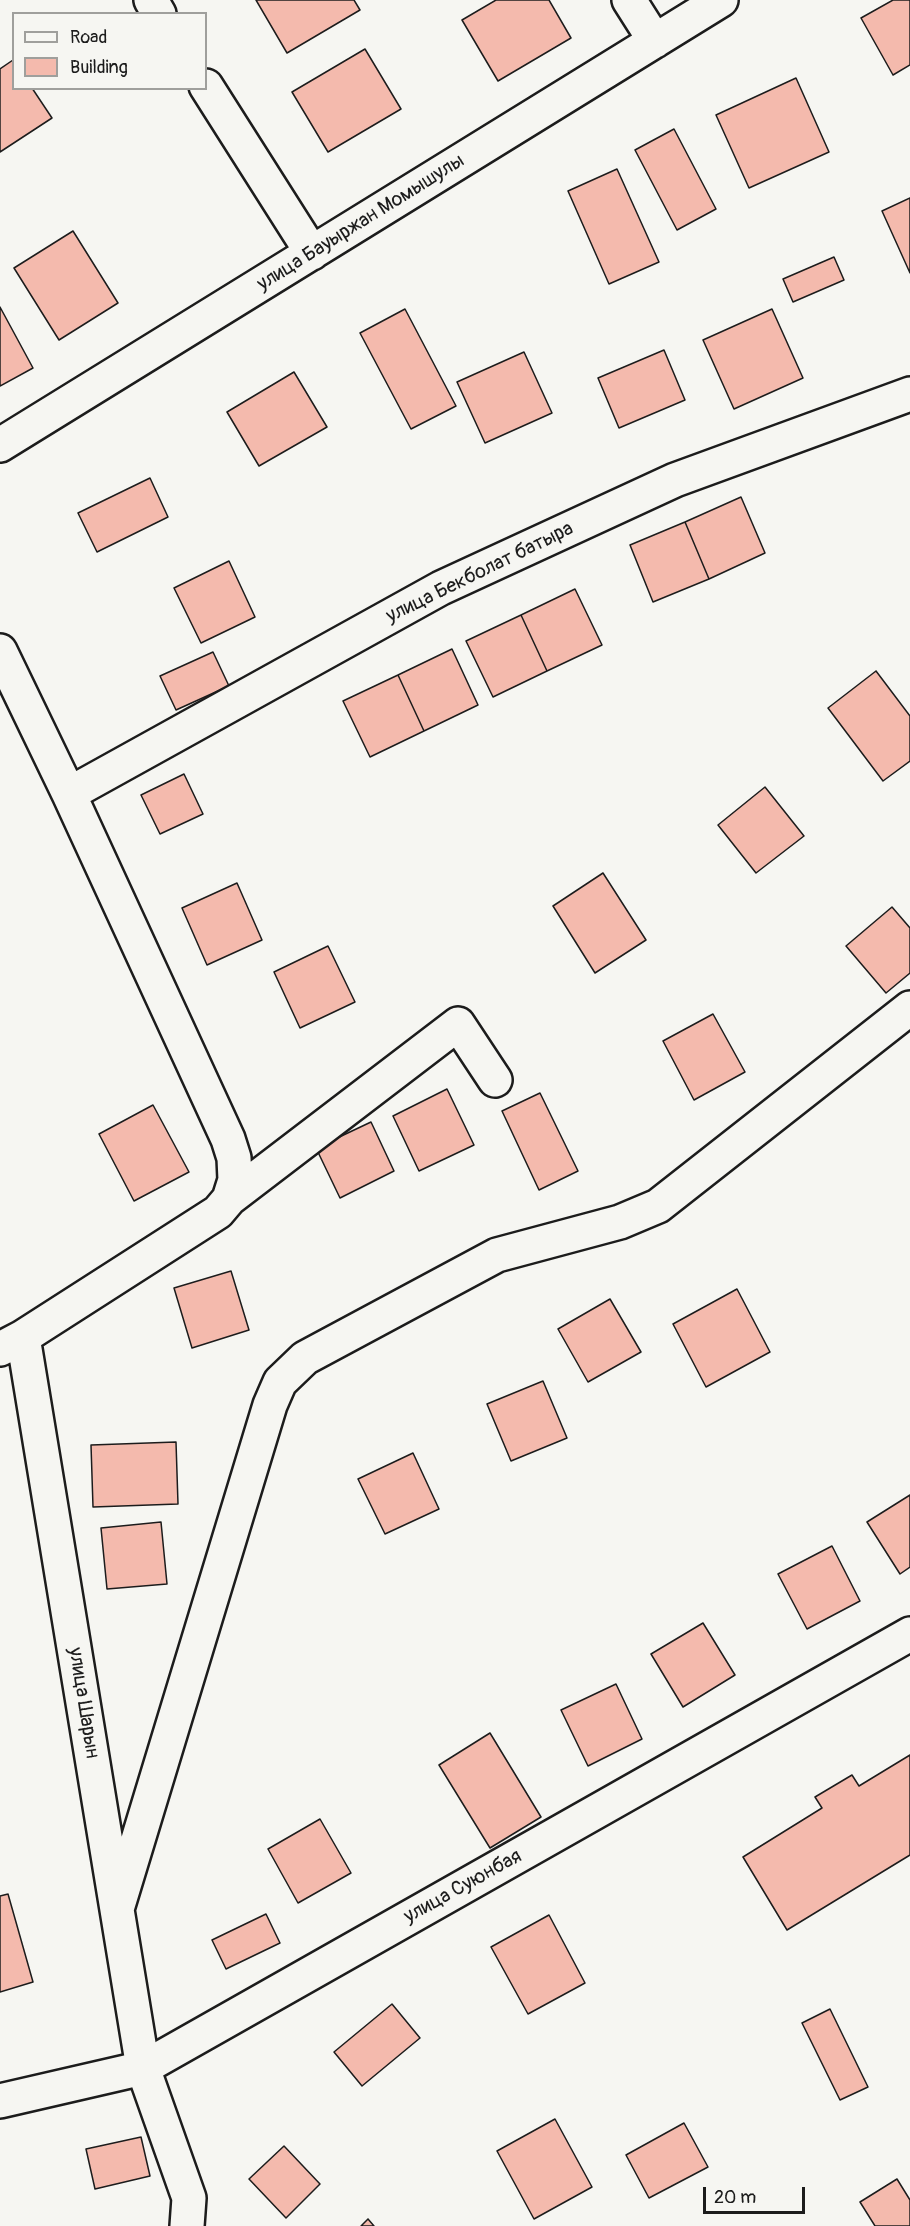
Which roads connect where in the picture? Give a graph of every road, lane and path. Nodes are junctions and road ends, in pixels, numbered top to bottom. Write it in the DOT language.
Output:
graph roads {
  1 [pos="630,0"];
  2 [pos="721,0"];
  3 [pos="655,41"];
  4 [pos="207,88"];
  5 [pos="312,253"];
  6 [pos="910,394"];
  7 [pos="0,445"];
  8 [pos="0,651"];
  9 [pos="69,794"];
  10 [pos="910,1008"];
  11 [pos="495,1080"];
  12 [pos="229,1199"];
  13 [pos="11,1343"];
  14 [pos="908,1641"];
  15 [pos="117,1909"];
  16 [pos="142,2068"];
  17 [pos="0,2101"];
  18 [pos="187,2226"];
  1 -- 3 [label="street"];
  2 -- 3 [label="street, улица Бауыржан Момышулы"];
  3 -- 5 [label="street, улица Бауыржан Момышулы"];
  4 -- 5 [label="street"];
  5 -- 7 [label="street, улица Бауыржан Момышулы"];
  6 -- 9 [label="street, улица Бекболат батыра"];
  8 -- 9 [label="street"];
  9 -- 12 [label="street"];
  10 -- 15 [label="street"];
  11 -- 12 [label="street"];
  12 -- 13 [label="street"];
  13 -- 15 [label="street, улица Шарын"];
  14 -- 16 [label="street, улица Суюнбая"];
  15 -- 16 [label="street, улица Шарын"];
  16 -- 17 [label="street, улица Суюнбая"];
  16 -- 18 [label="street, улица Шарын"];
}
